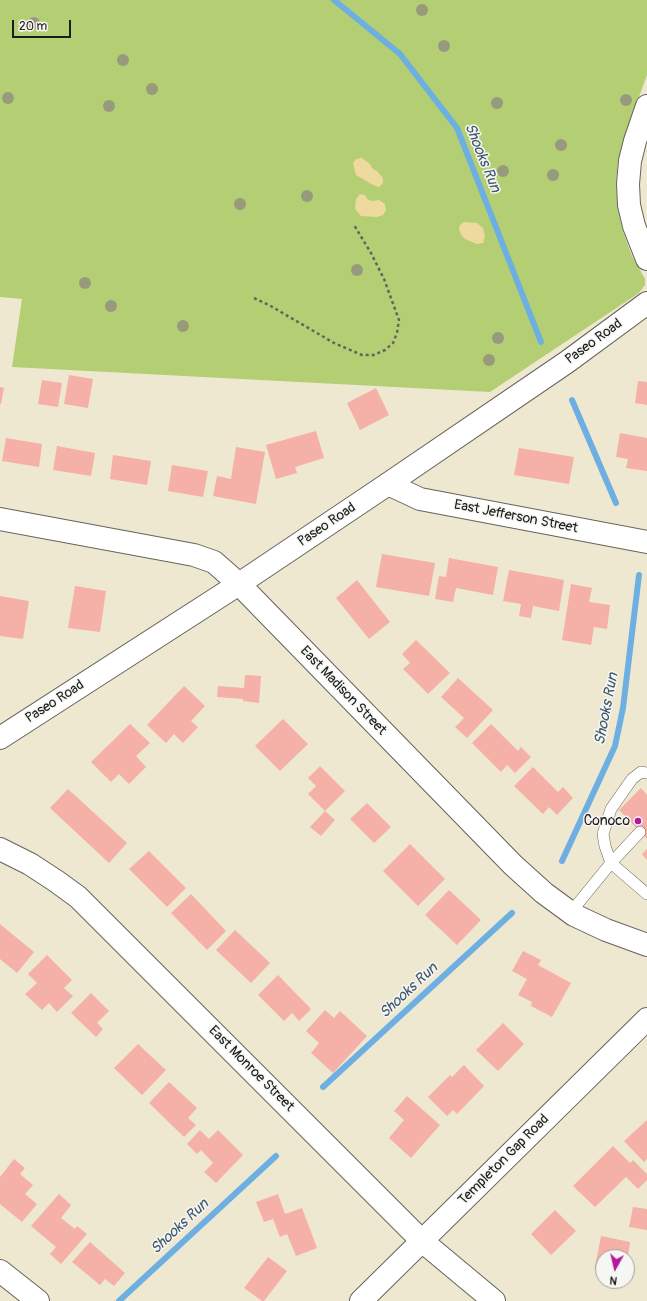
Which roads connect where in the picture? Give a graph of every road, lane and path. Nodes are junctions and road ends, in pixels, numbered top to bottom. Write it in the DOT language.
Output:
graph roads {
  1 [pos="647,106"];
  2 [pos="354,225"];
  3 [pos="647,259"];
  4 [pos="254,298"];
  5 [pos="647,303"];
  6 [pos="388,484"];
  7 [pos="0,519"];
  8 [pos="647,542"];
  9 [pos="239,584"];
  10 [pos="0,738"];
  11 [pos="647,773"];
  12 [pos="640,832"];
  13 [pos="0,849"];
  14 [pos="611,863"];
  15 [pos="647,894"];
  16 [pos="571,912"];
  17 [pos="647,945"];
  18 [pos="647,1019"];
  19 [pos="422,1241"];
  20 [pos="0,1271"];
  21 [pos="38,1301"];
  22 [pos="361,1301"];
  23 [pos="494,1301"];
  1 -- 3 [label="street"];
  2 -- 4 [label="path"];
  5 -- 6 [label="street, Paseo Road"];
  6 -- 8 [label="street, East Jefferson Street"];
  6 -- 9 [label="street, Paseo Road"];
  7 -- 9 [label="street, East Madison Street"];
  9 -- 10 [label="street, Paseo Road"];
  9 -- 16 [label="street, East Madison Street"];
  11 -- 14 [label="lane"];
  12 -- 14 [label="lane"];
  13 -- 19 [label="street, East Monroe Street"];
  14 -- 15 [label="lane"];
  14 -- 16 [label="lane"];
  16 -- 17 [label="street, East Madison Street"];
  18 -- 19 [label="street, Templeton Gap Road"];
  19 -- 22 [label="street, Templeton Gap Road"];
  19 -- 23 [label="street, East Monroe Street"];
  20 -- 21 [label="street"];
}
